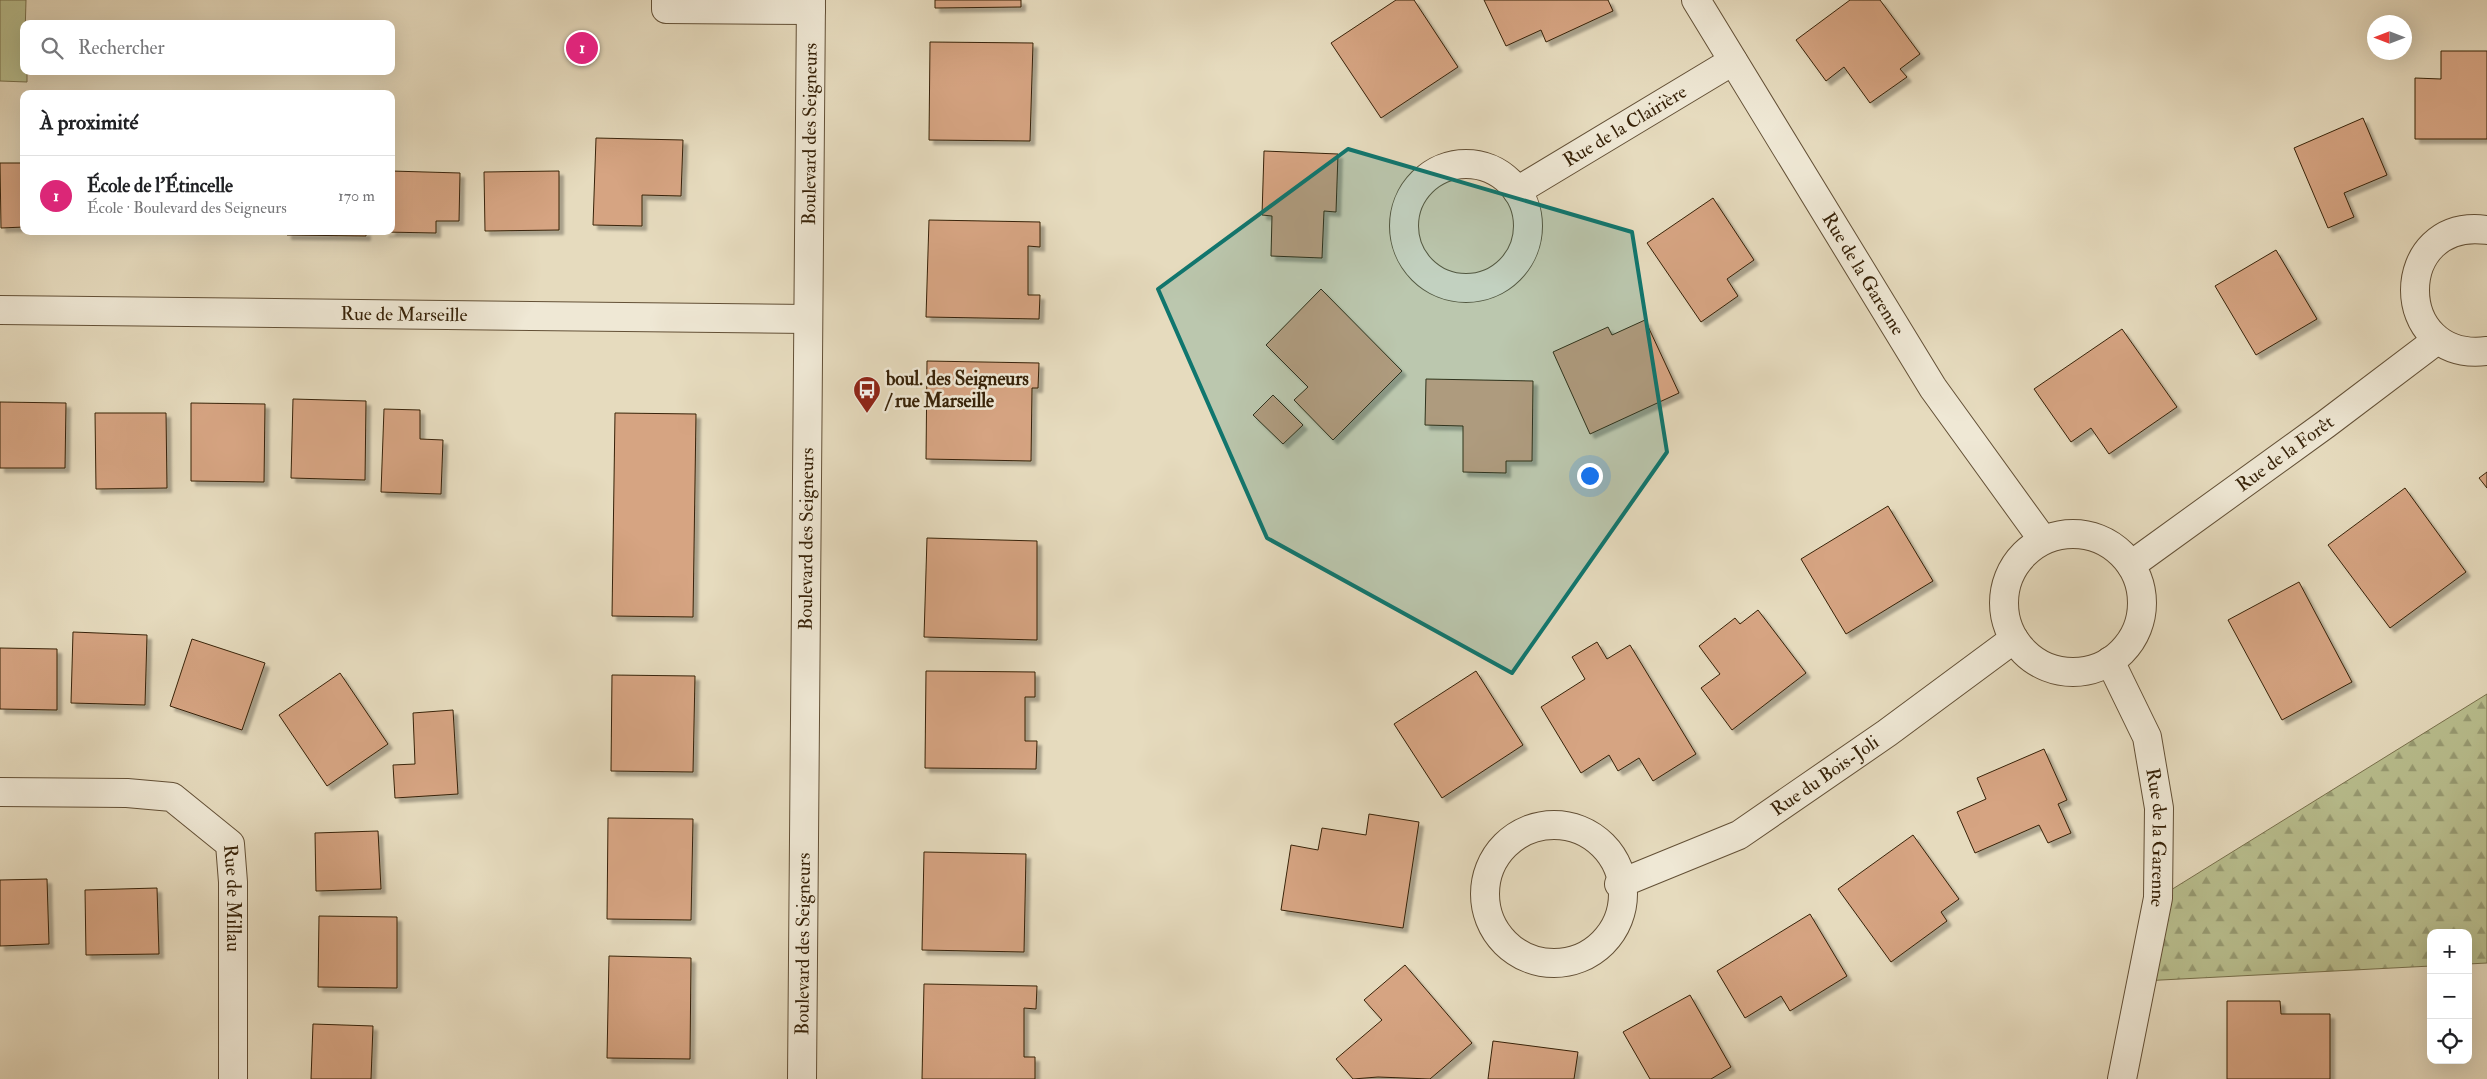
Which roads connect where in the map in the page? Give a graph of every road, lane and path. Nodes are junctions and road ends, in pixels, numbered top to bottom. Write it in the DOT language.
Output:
graph roads {
  1 [pos="666,0"];
  2 [pos="1696,0"];
  3 [pos="811,5"];
  4 [pos="1734,61"];
  5 [pos="1517,191"];
  6 [pos="2487,230"];
  7 [pos="0,310"];
  8 [pos="808,319"];
  9 [pos="2437,340"];
  10 [pos="2487,351"];
  11 [pos="2044,540"];
  12 [pos="2131,565"];
  13 [pos="2014,639"];
  14 [pos="2110,661"];
  15 [pos="0,792"];
  16 [pos="1619,884"];
  17 [pos="232,1079"];
  18 [pos="802,1079"];
  19 [pos="2122,1079"];
  1 -- 3 [label="street"];
  2 -- 4 [label="street, Rue de la Garenne"];
  3 -- 8 [label="street, Boulevard des Seigneurs"];
  4 -- 5 [label="street, Rue de la Clairière"];
  4 -- 11 [label="street, Rue de la Garenne"];
  5 -- 5 [label="street"];
  6 -- 9 [label="street"];
  7 -- 8 [label="street, Rue de Marseille"];
  8 -- 18 [label="street, Boulevard des Seigneurs"];
  9 -- 10 [label="street"];
  9 -- 12 [label="street, Rue de la Forêt"];
  11 -- 12 [label="street"];
  11 -- 13 [label="street"];
  12 -- 14 [label="street"];
  13 -- 14 [label="street"];
  13 -- 16 [label="street, Rue du Bois-Joli"];
  14 -- 19 [label="street, Rue de la Garenne"];
  15 -- 17 [label="street, Rue de Millau"];
  16 -- 16 [label="street"];
}
